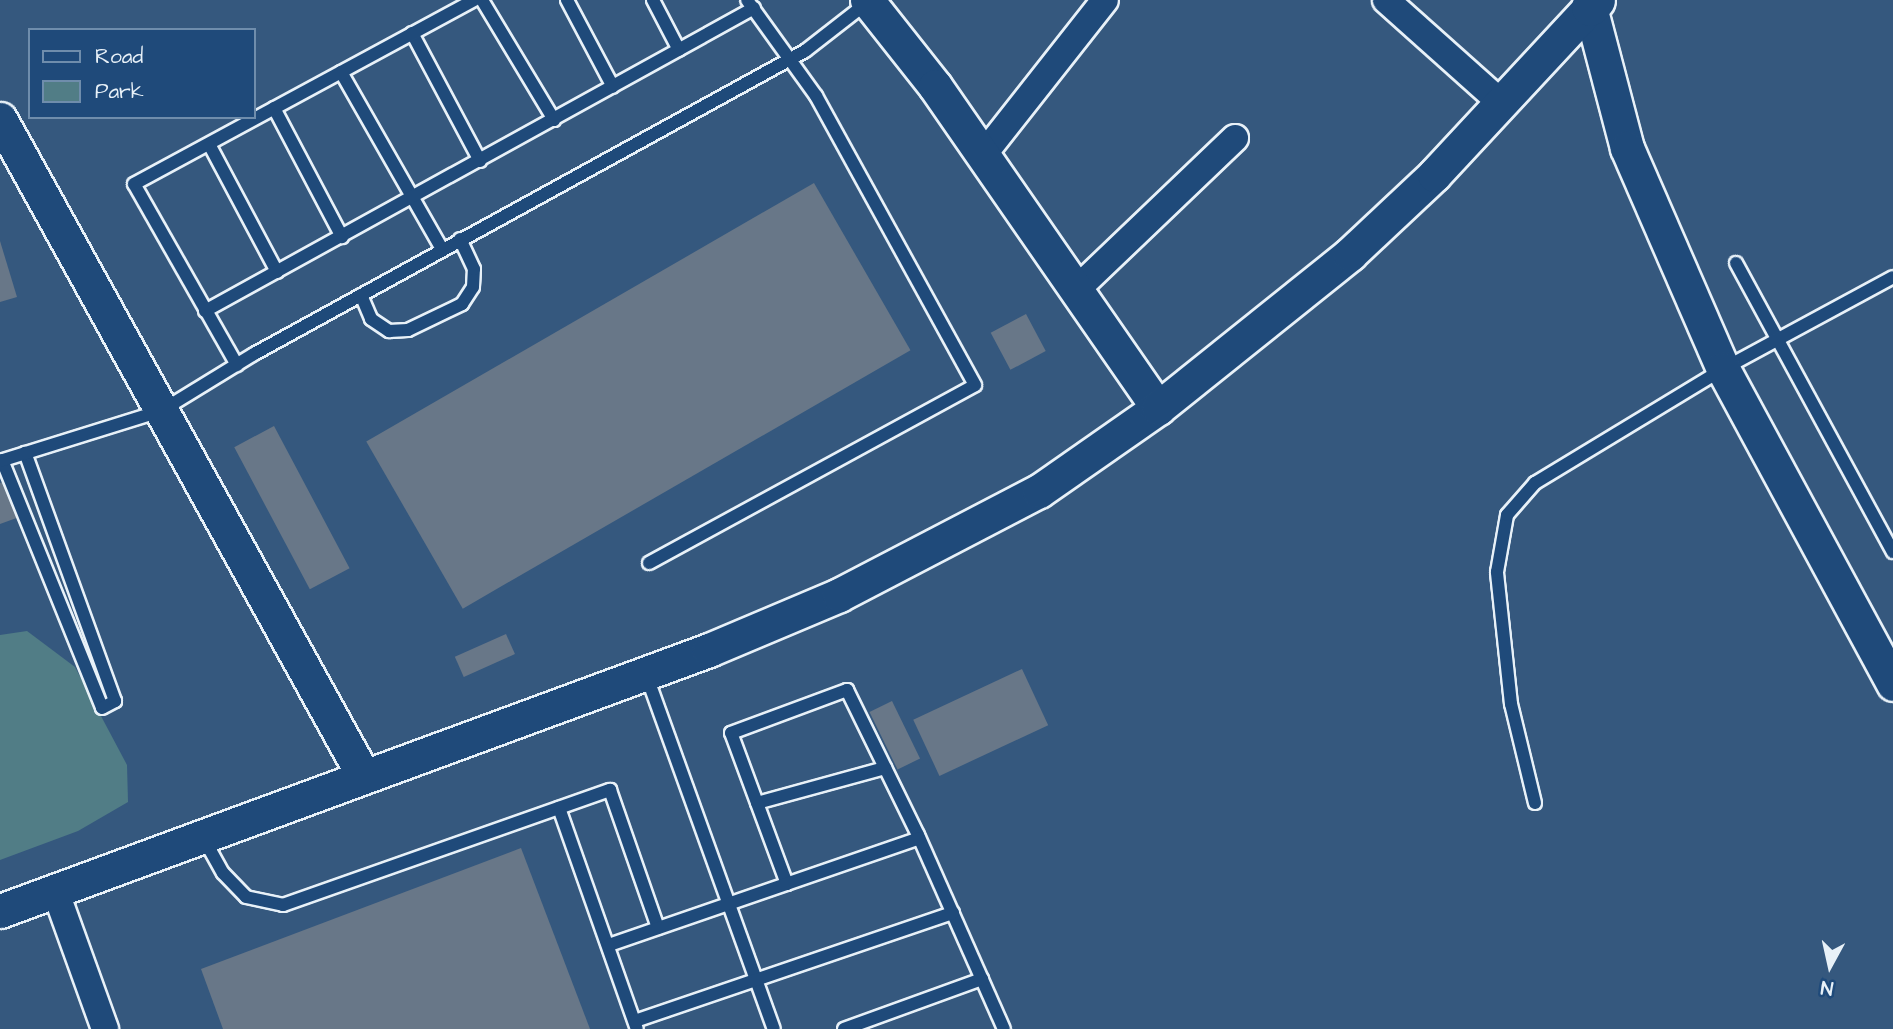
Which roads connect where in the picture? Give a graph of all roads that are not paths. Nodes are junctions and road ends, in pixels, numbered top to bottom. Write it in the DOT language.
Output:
graph roads {
  1 [pos="474,0"];
  2 [pos="482,0"];
  3 [pos="567,0"];
  4 [pos="653,0"];
  5 [pos="1105,0"];
  6 [pos="1386,0"];
  7 [pos="867,1"];
  8 [pos="1591,2"];
  9 [pos="751,4"];
  10 [pos="412,33"];
  11 [pos="679,50"];
  12 [pos="789,60"];
  13 [pos="341,72"];
  14 [pos="613,87"];
  15 [pos="1501,103"];
  16 [pos="274,108"];
  17 [pos="256,118"];
  18 [pos="0,119"];
  19 [pos="254,119"];
  20 [pos="554,120"];
  21 [pos="1235,138"];
  22 [pos="209,144"];
  23 [pos="983,155"];
  24 [pos="480,160"];
  25 [pos="414,198"];
  26 [pos="342,237"];
  27 [pos="460,239"];
  28 [pos="442,249"];
  29 [pos="1737,263"];
  30 [pos="277,272"];
  31 [pos="1893,277"];
  32 [pos="1076,290"];
  33 [pos="361,295"];
  34 [pos="205,311"];
  35 [pos="1779,338"];
  36 [pos="237,365"];
  37 [pos="1723,369"];
  38 [pos="1158,408"];
  39 [pos="161,411"];
  40 [pos="25,453"];
  41 [pos="1,461"];
  42 [pos="1893,552"];
  43 [pos="649,564"];
  44 [pos="1893,684"];
  45 [pos="650,686"];
  46 [pos="885,768"];
  47 [pos="363,775"];
  48 [pos="757,803"];
  49 [pos="1535,803"];
  50 [pos="559,808"];
  51 [pos="202,835"];
  52 [pos="919,838"];
  53 [pos="787,884"];
  54 [pos="55,890"];
  55 [pos="732,902"];
  56 [pos="0,911"];
  57 [pos="953,913"];
  58 [pos="658,928"];
  59 [pos="609,945"];
  60 [pos="982,979"];
  61 [pos="759,982"];
  62 [pos="636,1025"];
  63 [pos="105,1029"];
  64 [pos="774,1029"];
  65 [pos="844,1029"];
  66 [pos="1004,1029"];
  1 -- 10 [label="lane"];
  2 -- 20 [label="lane"];
  3 -- 14 [label="lane"];
  4 -- 11 [label="lane"];
  5 -- 23 [label="street"];
  6 -- 15 [label="street"];
  7 -- 12 [label="lane"];
  7 -- 23 [label="street"];
  8 -- 15 [label="street"];
  8 -- 37 [label="street"];
  9 -- 11 [label="lane"];
  9 -- 12 [label="lane"];
  10 -- 13 [label="lane"];
  10 -- 24 [label="lane"];
  11 -- 14 [label="lane"];
  12 -- 27 [label="lane"];
  12 -- 43 [label="lane"];
  13 -- 16 [label="lane"];
  13 -- 25 [label="lane"];
  14 -- 20 [label="lane"];
  15 -- 38 [label="street"];
  16 -- 17 [label="lane"];
  16 -- 26 [label="lane"];
  18 -- 39 [label="street"];
  19 -- 22 [label="lane"];
  20 -- 24 [label="lane"];
  21 -- 32 [label="street"];
  22 -- 30 [label="lane"];
  22 -- 34 [label="lane"];
  23 -- 32 [label="street"];
  24 -- 25 [label="lane"];
  25 -- 26 [label="lane"];
  25 -- 28 [label="lane"];
  26 -- 30 [label="lane"];
  27 -- 28 [label="lane"];
  27 -- 33 [label="lane"];
  28 -- 33 [label="lane"];
  29 -- 35 [label="lane"];
  30 -- 34 [label="lane"];
  31 -- 35 [label="lane"];
  32 -- 38 [label="street"];
  33 -- 36 [label="lane"];
  34 -- 36 [label="lane"];
  35 -- 37 [label="lane"];
  35 -- 42 [label="lane"];
  36 -- 39 [label="lane"];
  37 -- 44 [label="street"];
  37 -- 49 [label="lane"];
  38 -- 45 [label="street"];
  39 -- 40 [label="lane"];
  39 -- 47 [label="street"];
  40 -- 41 [label="lane"];
  40 -- 41 [label="lane"];
  45 -- 47 [label="street"];
  45 -- 55 [label="lane"];
  46 -- 48 [label="lane"];
  46 -- 48 [label="lane"];
  46 -- 52 [label="lane"];
  47 -- 51 [label="street"];
  48 -- 53 [label="lane"];
  50 -- 51 [label="lane"];
  50 -- 58 [label="lane"];
  50 -- 59 [label="lane"];
  51 -- 54 [label="street"];
  52 -- 53 [label="lane"];
  52 -- 57 [label="lane"];
  53 -- 55 [label="lane"];
  54 -- 56 [label="street"];
  54 -- 63 [label="street"];
  55 -- 58 [label="lane"];
  55 -- 61 [label="lane"];
  57 -- 60 [label="lane"];
  57 -- 61 [label="lane"];
  58 -- 59 [label="lane"];
  59 -- 62 [label="lane"];
  60 -- 65 [label="lane"];
  60 -- 66 [label="lane"];
  61 -- 62 [label="lane"];
  61 -- 64 [label="lane"];
}
